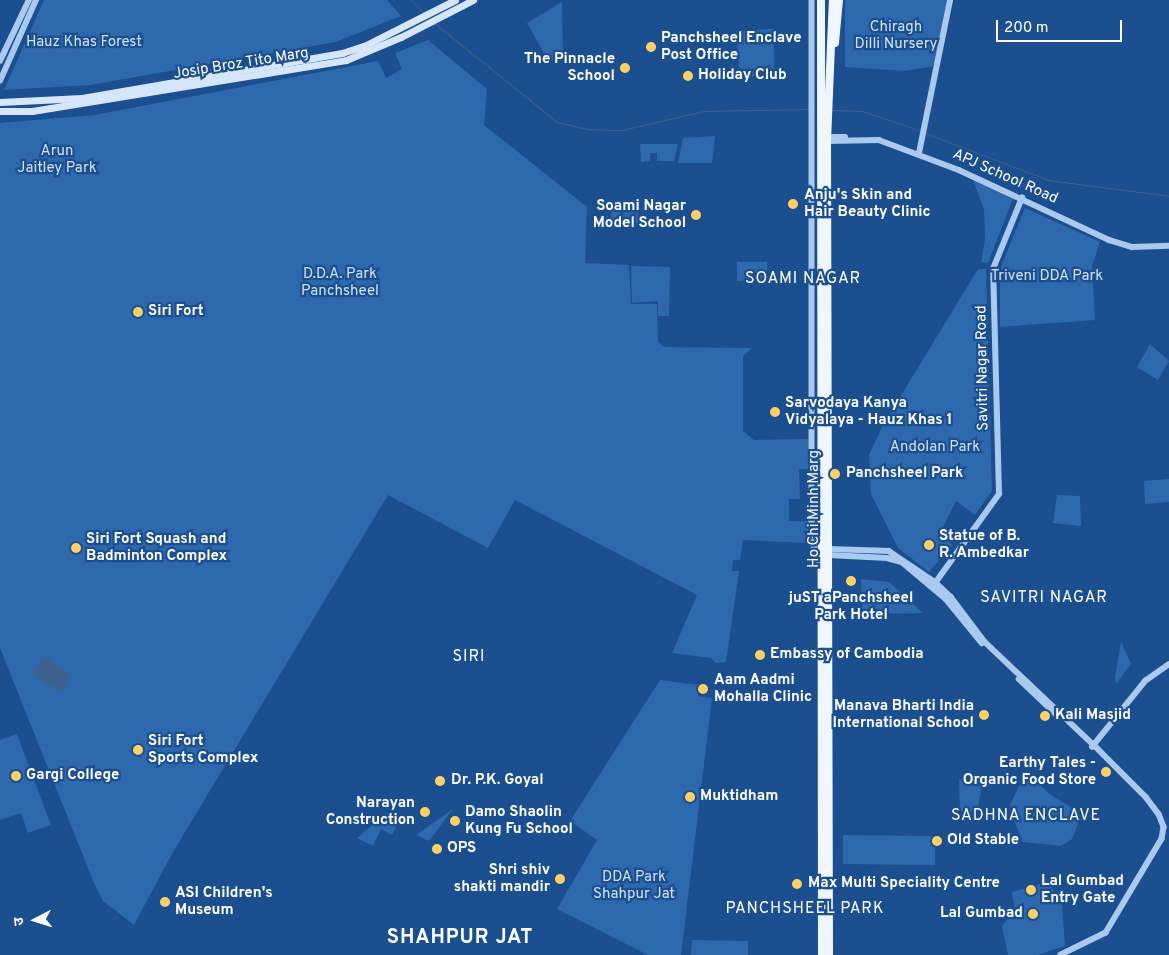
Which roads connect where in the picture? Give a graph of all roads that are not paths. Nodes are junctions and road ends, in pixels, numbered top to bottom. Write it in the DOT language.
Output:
graph roads {
  1 [pos="36,0"];
  2 [pos="455,0"];
  3 [pos="473,0"];
  4 [pos="812,0"];
  5 [pos="821,0"];
  6 [pos="826,0"];
  7 [pos="833,0"];
  8 [pos="839,0"];
  9 [pos="950,0"];
  10 [pos="30,4"];
  11 [pos="418,23"];
  12 [pos="829,24"];
  13 [pos="0,61"];
  14 [pos="830,62"];
  15 [pos="821,63"];
  16 [pos="0,81"];
  17 [pos="822,87"];
  18 [pos="812,88"];
  19 [pos="0,102"];
  20 [pos="27,102"];
  21 [pos="0,111"];
  22 [pos="27,111"];
  23 [pos="825,138"];
  24 [pos="919,152"];
  25 [pos="1022,198"];
  26 [pos="1168,246"];
  27 [pos="859,549"];
  28 [pos="829,552"];
  29 [pos="844,553"];
  30 [pos="859,557"];
  31 [pos="821,565"];
  32 [pos="934,584"];
  33 [pos="1169,664"];
  34 [pos="1094,747"];
  35 [pos="822,955"];
  36 [pos="829,955"];
  37 [pos="1061,955"];
  1 -- 10 [label="street"];
  2 -- 11 [label="main road, Josip Broz Tito Marg"];
  3 -- 11 [label="main road, Josip Broz Tito Marg"];
  4 -- 18 [label="street"];
  5 -- 15 [label="main road"];
  6 -- 12 [label="main road"];
  7 -- 12 [label="main road"];
  8 -- 14 [label="main road"];
  9 -- 24 [label="street"];
  10 -- 13 [label="street"];
  10 -- 16 [label="street"];
  11 -- 20 [label="main road, Josip Broz Tito Marg"];
  11 -- 22 [label="main road, Josip Broz Tito Marg"];
  12 -- 14 [label="main road"];
  12 -- 17 [label="main road"];
  14 -- 23 [label="main road, Ho Chi Minh Marg"];
  15 -- 17 [label="main road"];
  15 -- 18 [label="street"];
  17 -- 23 [label="main road, Ho Chi Minh Marg"];
  18 -- 31 [label="street"];
  19 -- 20 [label="main road, Josip Broz Tito Marg"];
  20 -- 22 [label="main road"];
  21 -- 22 [label="main road, Josip Broz Tito Marg"];
  23 -- 24 [label="street"];
  23 -- 28 [label="main road, Ho Chi Minh Marg"];
  23 -- 31 [label="main road, Ho Chi Minh Marg"];
  24 -- 25 [label="street, APJ School Road"];
  24 -- 26 [label="street"];
  25 -- 26 [label="street, APJ School Road"];
  25 -- 32 [label="street, Savitri Nagar Road"];
  27 -- 29 [label="street"];
  27 -- 30 [label="street"];
  27 -- 32 [label="street"];
  28 -- 29 [label="street"];
  28 -- 36 [label="main road, Ho Chi Minh Marg"];
  29 -- 30 [label="street"];
  30 -- 32 [label="street"];
  31 -- 35 [label="main road, Ho Chi Minh Marg"];
  32 -- 34 [label="street"];
  33 -- 34 [label="street"];
  34 -- 37 [label="street"];
}
